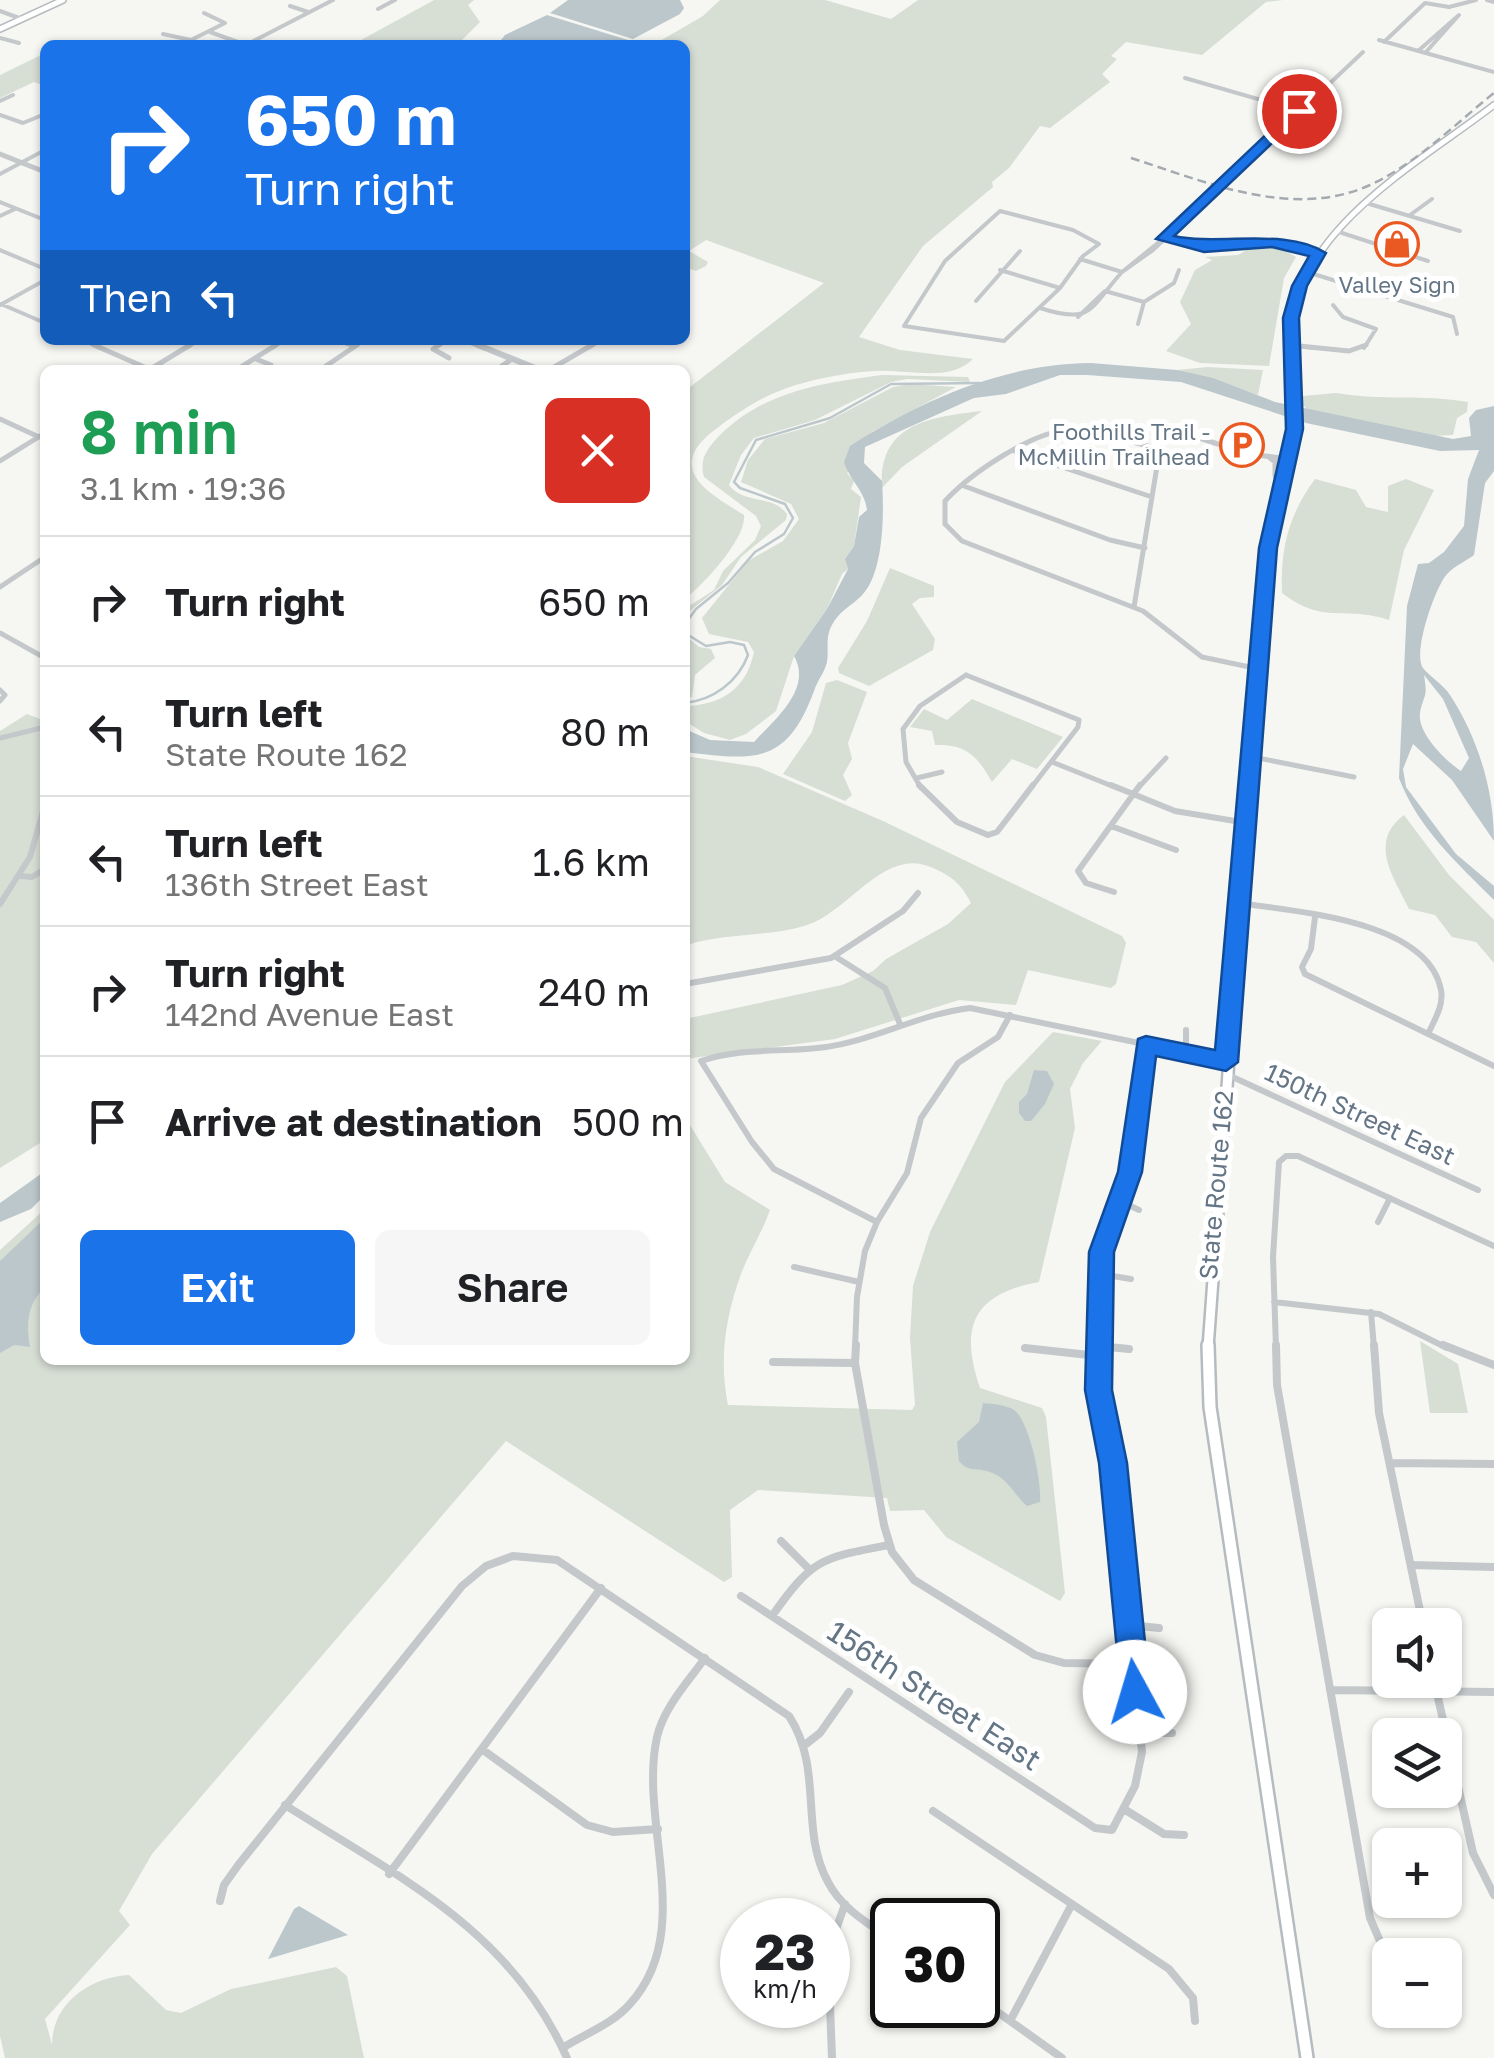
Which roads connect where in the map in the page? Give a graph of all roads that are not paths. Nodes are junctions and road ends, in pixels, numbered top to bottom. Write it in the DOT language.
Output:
graph roads {
  1 [pos="62,0"];
  2 [pos="333,0"];
  3 [pos="395,0"];
  4 [pos="1476,0"];
  5 [pos="1487,0"];
  6 [pos="1494,2"];
  7 [pos="290,6"];
  8 [pos="1449,7"];
  9 [pos="378,9"];
  10 [pos="0,11"];
  11 [pos="204,12"];
  12 [pos="310,12"];
  13 [pos="22,19"];
  14 [pos="0,30"];
  15 [pos="210,32"];
  16 [pos="163,34"];
  17 [pos="0,38"];
  18 [pos="232,40"];
  19 [pos="256,40"];
  20 [pos="19,43"];
  21 [pos="1363,52"];
  22 [pos="1421,52"];
  23 [pos="1494,72"];
  24 [pos="1185,78"];
  25 [pos="12,95"];
  26 [pos="0,101"];
  27 [pos="1494,105"];
  28 [pos="1299,111"];
  29 [pos="0,114"];
  30 [pos="40,116"];
  31 [pos="40,153"];
  32 [pos="0,154"];
  33 [pos="21,163"];
  34 [pos="40,170"];
  35 [pos="0,174"];
  36 [pos="1432,198"];
  37 [pos="0,202"];
  38 [pos="1366,202"];
  39 [pos="16,208"];
  40 [pos="1410,215"];
  41 [pos="0,216"];
  42 [pos="40,218"];
  43 [pos="1335,231"];
  44 [pos="1460,231"];
  45 [pos="1161,240"];
  46 [pos="0,250"];
  47 [pos="1020,251"];
  48 [pos="1318,253"];
  49 [pos="1080,259"];
  50 [pos="1428,261"];
  51 [pos="40,268"];
  52 [pos="1000,270"];
  53 [pos="1180,270"];
  54 [pos="1122,272"];
  55 [pos="1306,272"];
  56 [pos="40,283"];
  57 [pos="1060,288"];
  58 [pos="1105,291"];
  59 [pos="976,301"];
  60 [pos="1144,302"];
  61 [pos="1,304"];
  62 [pos="1333,305"];
  63 [pos="1039,308"];
  64 [pos="40,321"];
  65 [pos="1138,324"];
  66 [pos="1458,334"];
  67 [pos="1289,344"];
  68 [pos="94,345"];
  69 [pos="101,345"];
  70 [pos="190,345"];
  71 [pos="276,345"];
  72 [pos="351,345"];
  73 [pos="439,345"];
  74 [pos="477,345"];
  75 [pos="592,345"];
  76 [pos="354,346"];
  77 [pos="98,347"];
  78 [pos="255,358"];
  79 [pos="450,358"];
  80 [pos="512,359"];
  81 [pos="139,365"];
  82 [pos="158,365"];
  83 [pos="244,365"];
  84 [pos="271,365"];
  85 [pos="327,365"];
  86 [pos="503,365"];
  87 [pos="527,365"];
  88 [pos="558,365"];
  89 [pos="0,419"];
  90 [pos="1174,430"];
  91 [pos="40,435"];
  92 [pos="40,437"];
  93 [pos="1013,450"];
  94 [pos="1264,456"];
  95 [pos="1290,459"];
  96 [pos="0,461"];
  97 [pos="1285,479"];
  98 [pos="963,485"];
  99 [pos="1152,498"];
  100 [pos="1144,548"];
  101 [pos="40,560"];
  102 [pos="0,587"];
  103 [pos="1134,607"];
  104 [pos="0,634"];
  105 [pos="40,655"];
  106 [pos="1261,669"];
  107 [pos="40,728"];
  108 [pos="0,738"];
  109 [pos="1253,757"];
  110 [pos="1166,758"];
  111 [pos="1052,762"];
  112 [pos="942,772"];
  113 [pos="1354,777"];
  114 [pos="917,778"];
  115 [pos="1133,796"];
  116 [pos="40,822"];
  117 [pos="1247,823"];
  118 [pos="1111,826"];
  119 [pos="1176,850"];
  120 [pos="40,872"];
  121 [pos="20,876"];
  122 [pos="1114,892"];
  123 [pos="918,894"];
  124 [pos="1240,902"];
  125 [pos="0,904"];
  126 [pos="1315,917"];
  127 [pos="836,957"];
  128 [pos="690,982"];
  129 [pos="1010,1015"];
  130 [pos="900,1024"];
  131 [pos="1186,1030"];
  132 [pos="1428,1034"];
  133 [pos="1146,1045"];
  134 [pos="1186,1053"];
  135 [pos="1494,1066"];
  136 [pos="1226,1068"];
  137 [pos="1478,1190"];
  138 [pos="1390,1198"];
  139 [pos="1120,1201"];
  140 [pos="1139,1210"];
  141 [pos="877,1222"];
  142 [pos="1378,1222"];
  143 [pos="1494,1246"];
  144 [pos="794,1268"];
  145 [pos="1100,1274"];
  146 [pos="1130,1279"];
  147 [pos="859,1282"];
  148 [pos="1274,1302"];
  149 [pos="1371,1312"];
  150 [pos="1026,1348"];
  151 [pos="1128,1348"];
  152 [pos="1098,1351"];
  153 [pos="773,1362"];
  154 [pos="855,1362"];
  155 [pos="1494,1365"];
  156 [pos="1390,1463"];
  157 [pos="1494,1464"];
  158 [pos="781,1541"];
  159 [pos="889,1544"];
  160 [pos="1411,1566"];
  161 [pos="807,1567"];
  162 [pos="1494,1567"];
  163 [pos="600,1588"];
  164 [pos="741,1596"];
  165 [pos="1420,1608"];
  166 [pos="772,1616"];
  167 [pos="1128,1625"];
  168 [pos="1159,1628"];
  169 [pos="705,1658"];
  170 [pos="1132,1664"];
  171 [pos="1372,1688"];
  172 [pos="1462,1688"];
  173 [pos="1330,1690"];
  174 [pos="849,1692"];
  175 [pos="1494,1692"];
  176 [pos="1438,1698"];
  177 [pos="1172,1732"];
  178 [pos="1141,1733"];
  179 [pos="806,1744"];
  180 [pos="483,1750"];
  181 [pos="286,1806"];
  182 [pos="1124,1809"];
  183 [pos="933,1811"];
  184 [pos="658,1829"];
  185 [pos="1184,1835"];
  186 [pos="389,1874"];
  187 [pos="1493,1894"];
  188 [pos="840,1898"];
  189 [pos="220,1900"];
  190 [pos="1072,1904"];
  191 [pos="850,1908"];
  192 [pos="870,1923"];
  193 [pos="1379,1938"];
  194 [pos="1000,2014"];
  195 [pos="1010,2021"];
  196 [pos="1194,2021"];
  197 [pos="831,2028"];
  198 [pos="564,2046"];
  199 [pos="568,2058"];
  200 [pos="832,2058"];
  201 [pos="1062,2058"];
  202 [pos="1307,2058"];
  1 -- 13 [label="main road"];
  2 -- 12 [label="street"];
  3 -- 9 [label="street"];
  4 -- 8 [label="street"];
  5 -- 6 [label="street"];
  7 -- 12 [label="street"];
  8 -- 22 [label="street"];
  8 -- 22 [label="street"];
  10 -- 13 [label="street"];
  11 -- 15 [label="street"];
  12 -- 19 [label="street"];
  13 -- 14 [label="main road"];
  15 -- 16 [label="street"];
  15 -- 18 [label="street"];
  17 -- 20 [label="street"];
  21 -- 28 [label="street"];
  22 -- 23 [label="street"];
  24 -- 28 [label="street"];
  25 -- 26 [label="street"];
  27 -- 38 [label="main road, State Route 162"];
  28 -- 45 [label="street"];
  29 -- 30 [label="street"];
  31 -- 33 [label="street"];
  32 -- 33 [label="street"];
  33 -- 34 [label="street"];
  33 -- 35 [label="street"];
  36 -- 40 [label="street"];
  37 -- 39 [label="street"];
  38 -- 40 [label="street"];
  38 -- 43 [label="main road, State Route 162"];
  39 -- 41 [label="street"];
  39 -- 42 [label="street"];
  40 -- 44 [label="street"];
  43 -- 48 [label="main road, State Route 162"];
  43 -- 50 [label="street"];
  45 -- 48 [label="street"];
  45 -- 54 [label="street"];
  46 -- 51 [label="street"];
  47 -- 52 [label="street"];
  48 -- 55 [label="main road, State Route 162"];
  49 -- 54 [label="street"];
  49 -- 57 [label="street"];
  49 -- 63 [label="street"];
  52 -- 57 [label="street"];
  52 -- 59 [label="street"];
  53 -- 60 [label="street"];
  54 -- 58 [label="street"];
  55 -- 66 [label="street"];
  55 -- 67 [label="main road, State Route 162"];
  56 -- 61 [label="street"];
  57 -- 63 [label="street"];
  58 -- 60 [label="street"];
  58 -- 63 [label="street"];
  60 -- 65 [label="street"];
  61 -- 64 [label="street"];
  62 -- 67 [label="street"];
  67 -- 95 [label="main road, State Route 162"];
  68 -- 77 [label="street"];
  69 -- 77 [label="street"];
  70 -- 82 [label="street"];
  71 -- 78 [label="street"];
  72 -- 76 [label="street"];
  73 -- 79 [label="street"];
  74 -- 80 [label="street"];
  75 -- 88 [label="street"];
  76 -- 85 [label="street"];
  77 -- 81 [label="street"];
  78 -- 83 [label="street"];
  78 -- 84 [label="street"];
  80 -- 86 [label="street"];
  80 -- 87 [label="street"];
  89 -- 91 [label="street"];
  90 -- 94 [label="street"];
  92 -- 96 [label="street"];
  93 -- 98 [label="street"];
  93 -- 99 [label="street"];
  93 -- 99 [label="street"];
  94 -- 95 [label="street"];
  94 -- 97 [label="street"];
  95 -- 97 [label="main road, State Route 162"];
  97 -- 106 [label="main road, State Route 162"];
  98 -- 100 [label="street"];
  98 -- 103 [label="street"];
  99 -- 100 [label="street"];
  100 -- 103 [label="street"];
  101 -- 102 [label="street"];
  103 -- 106 [label="street"];
  104 -- 105 [label="street"];
  106 -- 109 [label="main road, State Route 162"];
  107 -- 108 [label="street"];
  109 -- 113 [label="street"];
  109 -- 117 [label="main road, State Route 162"];
  110 -- 115 [label="street"];
  111 -- 114 [label="street"];
  111 -- 114 [label="street"];
  111 -- 115 [label="street"];
  112 -- 114 [label="street"];
  115 -- 117 [label="street"];
  115 -- 118 [label="street"];
  116 -- 121 [label="street"];
  117 -- 124 [label="main road, State Route 162"];
  118 -- 119 [label="street"];
  118 -- 122 [label="street"];
  120 -- 121 [label="street"];
  121 -- 125 [label="street"];
  123 -- 127 [label="street"];
  124 -- 126 [label="street"];
  124 -- 136 [label="main road, State Route 162"];
  126 -- 132 [label="street"];
  126 -- 132 [label="street"];
  127 -- 128 [label="street"];
  127 -- 130 [label="street"];
  129 -- 130 [label="street, 150th Street East"];
  129 -- 133 [label="street, 150th Street East"];
  129 -- 141 [label="street"];
  130 -- 141 [label="street, 150th Street East"];
  131 -- 134 [label="street"];
  132 -- 135 [label="street"];
  133 -- 134 [label="street, 150th Street East"];
  133 -- 139 [label="street"];
  134 -- 136 [label="street, 150th Street East"];
  136 -- 137 [label="street, 150th Street East"];
  136 -- 202 [label="main road, State Route 162"];
  138 -- 142 [label="street"];
  138 -- 143 [label="street"];
  138 -- 148 [label="street"];
  139 -- 140 [label="street"];
  139 -- 145 [label="street"];
  141 -- 147 [label="street"];
  144 -- 147 [label="street"];
  145 -- 146 [label="street"];
  145 -- 152 [label="street"];
  147 -- 154 [label="street"];
  148 -- 149 [label="street"];
  148 -- 173 [label="street"];
  149 -- 155 [label="street"];
  149 -- 156 [label="street"];
  150 -- 152 [label="street"];
  151 -- 152 [label="street"];
  152 -- 167 [label="street"];
  153 -- 154 [label="street"];
  154 -- 159 [label="street"];
  156 -- 157 [label="street"];
  156 -- 160 [label="street"];
  158 -- 161 [label="street"];
  159 -- 161 [label="street"];
  159 -- 170 [label="street"];
  160 -- 162 [label="street"];
  160 -- 165 [label="street"];
  161 -- 166 [label="street"];
  163 -- 169 [label="street"];
  163 -- 180 [label="street"];
  163 -- 181 [label="street"];
  164 -- 166 [label="street, 156th Street East"];
  166 -- 182 [label="street, 156th Street East"];
  167 -- 168 [label="street"];
  167 -- 170 [label="street"];
  169 -- 179 [label="street"];
  169 -- 184 [label="street"];
  170 -- 178 [label="street"];
  171 -- 173 [label="street"];
  172 -- 175 [label="street"];
  173 -- 193 [label="street"];
  174 -- 179 [label="street"];
  176 -- 187 [label="street"];
  177 -- 178 [label="street"];
  178 -- 182 [label="street"];
  179 -- 188 [label="street"];
  180 -- 184 [label="street"];
  180 -- 186 [label="street"];
  181 -- 186 [label="street"];
  181 -- 189 [label="street"];
  182 -- 185 [label="street"];
  183 -- 190 [label="street"];
  184 -- 198 [label="street"];
  186 -- 198 [label="street"];
  190 -- 195 [label="street"];
  190 -- 196 [label="street"];
  191 -- 192 [label="street"];
  194 -- 195 [label="street"];
  195 -- 201 [label="street"];
  197 -- 200 [label="street"];
  198 -- 199 [label="street"];
}
